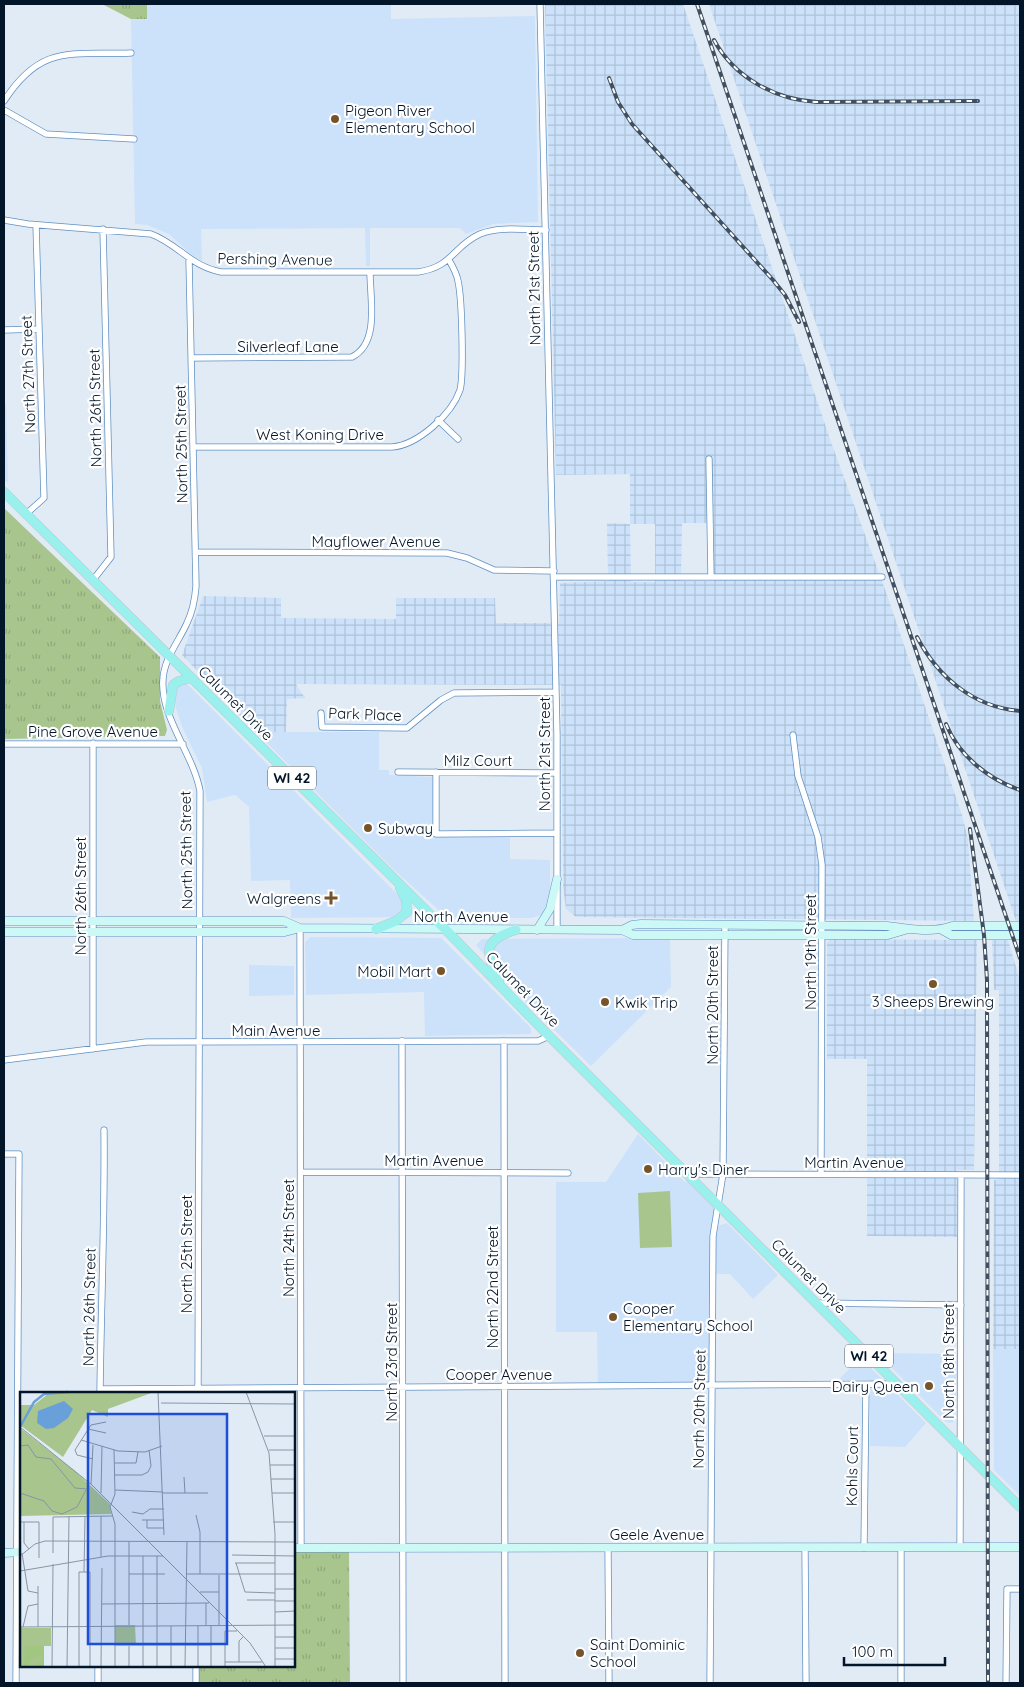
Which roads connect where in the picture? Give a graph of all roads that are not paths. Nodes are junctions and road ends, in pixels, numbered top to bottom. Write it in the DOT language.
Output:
graph roads {
  1 [pos="540,4"];
  2 [pos="131,53"];
  3 [pos="4,101"];
  4 [pos="4,110"];
  5 [pos="134,139"];
  6 [pos="4,220"];
  7 [pos="36,225"];
  8 [pos="103,230"];
  9 [pos="546,230"];
  10 [pos="189,260"];
  11 [pos="449,260"];
  12 [pos="370,272"];
  13 [pos="39,329"];
  14 [pos="4,330"];
  15 [pos="191,358"];
  16 [pos="438,420"];
  17 [pos="458,439"];
  18 [pos="193,446"];
  19 [pos="709,459"];
  20 [pos="4,492"];
  21 [pos="26,514"];
  22 [pos="196,552"];
  23 [pos="554,574"];
  24 [pos="711,577"];
  25 [pos="882,577"];
  26 [pos="93,580"];
  27 [pos="170,657"];
  28 [pos="191,678"];
  29 [pos="556,692"];
  30 [pos="169,711"];
  31 [pos="322,713"];
  32 [pos="793,735"];
  33 [pos="93,743"];
  34 [pos="4,744"];
  35 [pos="183,744"];
  36 [pos="398,772"];
  37 [pos="436,772"];
  38 [pos="557,773"];
  39 [pos="557,833"];
  40 [pos="393,878"];
  41 [pos="557,879"];
  42 [pos="4,921"];
  43 [pos="92,921"];
  44 [pos="199,922"];
  45 [pos="724,925"];
  46 [pos="822,926"];
  47 [pos="1020,926"];
  48 [pos="300,928"];
  49 [pos="376,929"];
  50 [pos="446,930"];
  51 [pos="516,930"];
  52 [pos="537,930"];
  53 [pos="557,930"];
  54 [pos="622,930"];
  55 [pos="905,930"];
  56 [pos="942,930"];
  57 [pos="4,932"];
  58 [pos="92,932"];
  59 [pos="199,932"];
  60 [pos="724,935"];
  61 [pos="822,935"];
  62 [pos="1020,935"];
  63 [pos="503,988"];
  64 [pos="549,1036"];
  65 [pos="402,1041"];
  66 [pos="504,1041"];
  67 [pos="301,1042"];
  68 [pos="200,1043"];
  69 [pos="93,1049"];
  70 [pos="4,1060"];
  71 [pos="104,1130"];
  72 [pos="4,1154"];
  73 [pos="300,1172"];
  74 [pos="402,1173"];
  75 [pos="505,1173"];
  76 [pos="568,1173"];
  77 [pos="687,1174"];
  78 [pos="724,1174"];
  79 [pos="821,1174"];
  80 [pos="961,1175"];
  81 [pos="1020,1175"];
  82 [pos="718,1204"];
  83 [pos="818,1304"];
  84 [pos="961,1304"];
  85 [pos="898,1384"];
  86 [pos="866,1385"];
  87 [pos="505,1386"];
  88 [pos="711,1386"];
  89 [pos="403,1387"];
  90 [pos="301,1388"];
  91 [pos="100,1391"];
  92 [pos="198,1391"];
  93 [pos="960,1446"];
  94 [pos="1020,1507"];
  95 [pos="608,1547"];
  96 [pos="1019,1547"];
  97 [pos="297,1548"];
  98 [pos="403,1548"];
  99 [pos="505,1548"];
  100 [pos="710,1548"];
  101 [pos="806,1548"];
  102 [pos="864,1548"];
  103 [pos="902,1548"];
  104 [pos="960,1548"];
  105 [pos="19,1552"];
  106 [pos="4,1553"];
  107 [pos="1020,1589"];
  108 [pos="98,1667"];
  109 [pos="196,1667"];
  110 [pos="16,1683"];
  111 [pos="98,1683"];
  112 [pos="196,1683"];
  113 [pos="403,1683"];
  114 [pos="505,1683"];
  115 [pos="609,1683"];
  116 [pos="710,1683"];
  117 [pos="806,1683"];
  118 [pos="902,1683"];
  119 [pos="1006,1683"];
  1 -- 9 [label="street, North 21st Street"];
  2 -- 3 [label="street"];
  4 -- 5 [label="street"];
  6 -- 7 [label="street, Pershing Avenue"];
  7 -- 8 [label="street, Pershing Avenue"];
  7 -- 13 [label="street, North 27th Street"];
  8 -- 10 [label="street, Pershing Avenue"];
  8 -- 26 [label="street, North 26th Street"];
  9 -- 11 [label="street, Pershing Avenue"];
  9 -- 23 [label="street, North 21st Street"];
  10 -- 12 [label="street, Pershing Avenue"];
  10 -- 15 [label="street, North 25th Street"];
  11 -- 12 [label="street, Pershing Avenue"];
  11 -- 16 [label="street, West Koning Drive"];
  12 -- 15 [label="street, Silverleaf Lane"];
  13 -- 14 [label="street"];
  13 -- 21 [label="street, North 27th Street"];
  15 -- 18 [label="street, North 25th Street"];
  16 -- 17 [label="street"];
  16 -- 18 [label="street, West Koning Drive"];
  18 -- 22 [label="street, North 25th Street"];
  19 -- 24 [label="street"];
  20 -- 21 [label="main road, Calumet Drive / WI 42"];
  21 -- 26 [label="main road, Calumet Drive / WI 42"];
  22 -- 23 [label="street, Mayflower Avenue"];
  22 -- 27 [label="street, North 25th Street"];
  23 -- 24 [label="street, Mayflower Avenue"];
  23 -- 29 [label="street, North 21st Street"];
  24 -- 25 [label="street, Mayflower Avenue"];
  26 -- 27 [label="main road, Calumet Drive / WI 42"];
  27 -- 28 [label="main road, Calumet Drive / WI 42"];
  27 -- 30 [label="street, North 25th Street"];
  28 -- 30 [label="main road"];
  28 -- 40 [label="main road, Calumet Drive / WI 42"];
  29 -- 31 [label="street, Park Place"];
  29 -- 38 [label="street, North 21st Street"];
  30 -- 35 [label="street, North 25th Street"];
  32 -- 46 [label="street, North 19th Street"];
  33 -- 34 [label="street, Pine Grove Avenue"];
  33 -- 35 [label="street, Pine Grove Avenue"];
  33 -- 43 [label="street, North 26th Street"];
  35 -- 44 [label="street, North 25th Street"];
  36 -- 37 [label="street, Milz Court"];
  37 -- 38 [label="street, Milz Court"];
  37 -- 39 [label="street"];
  38 -- 39 [label="street, North 21st Street"];
  39 -- 41 [label="street, North 21st Street"];
  40 -- 49 [label="main road"];
  40 -- 50 [label="main road, Calumet Drive / WI 42"];
  41 -- 52 [label="main road"];
  41 -- 53 [label="street, North 21st Street"];
  42 -- 43 [label="main road, North Avenue"];
  43 -- 44 [label="main road, North Avenue"];
  43 -- 58 [label="street, North 26th Street"];
  44 -- 48 [label="main road, North Avenue"];
  44 -- 59 [label="street, North 25th Street"];
  45 -- 46 [label="main road, North Avenue"];
  45 -- 54 [label="main road, North Avenue"];
  45 -- 60 [label="street, North 20th Street"];
  46 -- 55 [label="main road, North Avenue"];
  46 -- 61 [label="street, North 19th Street"];
  47 -- 56 [label="main road, North Avenue"];
  48 -- 49 [label="main road, North Avenue"];
  48 -- 59 [label="main road, North Avenue"];
  48 -- 67 [label="street, North 24th Street"];
  49 -- 50 [label="main road, North Avenue"];
  50 -- 51 [label="main road, North Avenue"];
  50 -- 63 [label="main road, Calumet Drive / WI 42"];
  51 -- 52 [label="main road, North Avenue"];
  51 -- 63 [label="main road"];
  52 -- 53 [label="main road, North Avenue"];
  53 -- 54 [label="main road, North Avenue"];
  54 -- 60 [label="main road, North Avenue"];
  55 -- 56 [label="main road, North Avenue"];
  55 -- 61 [label="main road, North Avenue"];
  56 -- 62 [label="main road, North Avenue"];
  57 -- 58 [label="main road, North Avenue"];
  58 -- 59 [label="main road, North Avenue"];
  58 -- 69 [label="street, North 26th Street"];
  59 -- 68 [label="street, North 25th Street"];
  60 -- 61 [label="main road, North Avenue"];
  60 -- 78 [label="street, North 20th Street"];
  61 -- 79 [label="street, North 19th Street"];
  63 -- 64 [label="main road, Calumet Drive / WI 42"];
  64 -- 66 [label="street, Main Avenue"];
  64 -- 77 [label="main road, Calumet Drive / WI 42"];
  65 -- 66 [label="street, Main Avenue"];
  65 -- 67 [label="street, Main Avenue"];
  65 -- 74 [label="street, North 23rd Street"];
  66 -- 75 [label="street, North 22nd Street"];
  67 -- 68 [label="street, Main Avenue"];
  67 -- 73 [label="street, North 24th Street"];
  68 -- 69 [label="street, Main Avenue"];
  68 -- 92 [label="street, North 25th Street"];
  69 -- 70 [label="street, Main Avenue"];
  71 -- 91 [label="street, North 26th Street"];
  72 -- 105 [label="street"];
  73 -- 74 [label="street, Martin Avenue"];
  73 -- 90 [label="street, North 24th Street"];
  74 -- 75 [label="street, Martin Avenue"];
  74 -- 89 [label="street, North 23rd Street"];
  75 -- 76 [label="street, Martin Avenue"];
  75 -- 87 [label="street, North 22nd Street"];
  77 -- 78 [label="street, Martin Avenue"];
  77 -- 82 [label="main road, Calumet Drive / WI 42"];
  78 -- 79 [label="street, Martin Avenue"];
  78 -- 82 [label="street, North 20th Street"];
  79 -- 80 [label="street, Martin Avenue"];
  80 -- 81 [label="street, Martin Avenue"];
  80 -- 84 [label="street, North 18th Street"];
  82 -- 83 [label="main road, Calumet Drive / WI 42"];
  82 -- 88 [label="street, North 20th Street"];
  83 -- 84 [label="street"];
  83 -- 85 [label="main road, Calumet Drive / WI 42"];
  84 -- 93 [label="street, North 18th Street"];
  85 -- 86 [label="street, Cooper Avenue"];
  85 -- 93 [label="main road, Calumet Drive / WI 42"];
  86 -- 88 [label="street, Cooper Avenue"];
  86 -- 102 [label="street, Kohls Court"];
  87 -- 88 [label="street, Cooper Avenue"];
  87 -- 89 [label="street, Cooper Avenue"];
  87 -- 99 [label="street, North 22nd Street"];
  88 -- 100 [label="street, North 20th Street"];
  89 -- 90 [label="street, Cooper Avenue"];
  89 -- 98 [label="street, North 23rd Street"];
  90 -- 92 [label="street, Cooper Avenue"];
  90 -- 97 [label="street, North 24th Street"];
  91 -- 92 [label="street, Cooper Avenue"];
  93 -- 94 [label="main road, Calumet Drive / WI 42"];
  93 -- 104 [label="street, North 18th Street"];
  95 -- 99 [label="main road, Geele Avenue"];
  95 -- 100 [label="main road, Geele Avenue"];
  95 -- 115 [label="street"];
  96 -- 104 [label="main road, Geele Avenue"];
  97 -- 98 [label="main road, Geele Avenue"];
  98 -- 99 [label="main road, Geele Avenue"];
  98 -- 113 [label="street, North 23rd Street"];
  99 -- 114 [label="street, North 22nd Street"];
  100 -- 101 [label="main road, Geele Avenue"];
  100 -- 116 [label="street, North 20th Street"];
  101 -- 102 [label="main road, Geele Avenue"];
  101 -- 117 [label="street"];
  102 -- 103 [label="main road, Geele Avenue"];
  103 -- 104 [label="main road, Geele Avenue"];
  103 -- 118 [label="street"];
  105 -- 106 [label="main road"];
  105 -- 110 [label="street"];
  107 -- 119 [label="street"];
  108 -- 111 [label="street"];
  109 -- 112 [label="street"];
}
